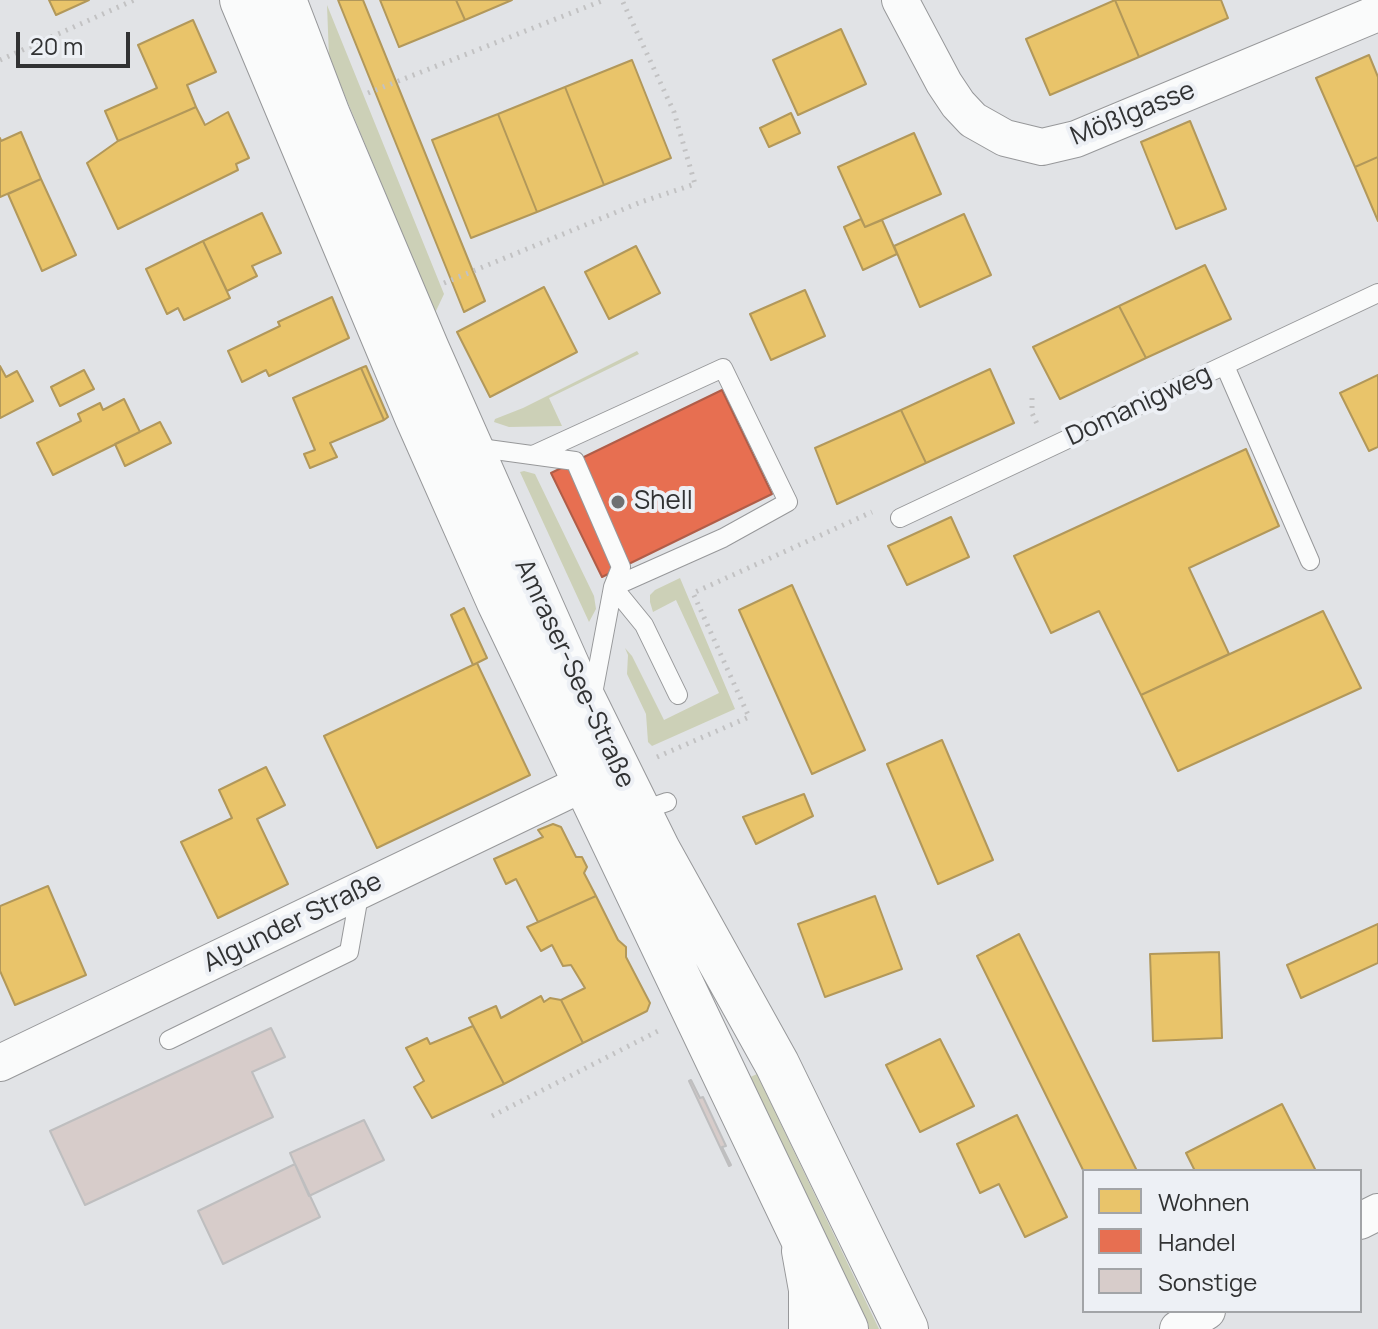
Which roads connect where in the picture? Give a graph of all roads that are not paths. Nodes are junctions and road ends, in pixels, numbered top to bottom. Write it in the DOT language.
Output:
graph roads {
  1 [pos="242,0"];
  2 [pos="284,0"];
  3 [pos="900,0"];
  4 [pos="1378,13"];
  5 [pos="1378,293"];
  6 [pos="1225,366"];
  7 [pos="470,446"];
  8 [pos="533,455"];
  9 [pos="900,518"];
  10 [pos="1310,561"];
  11 [pos="613,587"];
  12 [pos="678,695"];
  13 [pos="589,712"];
  14 [pos="602,778"];
  15 [pos="360,890"];
  16 [pos="169,1040"];
  17 [pos="0,1063"];
  18 [pos="796,1225"];
  19 [pos="1204,1313"];
  20 [pos="807,1329"];
  21 [pos="846,1329"];
  22 [pos="906,1329"];
  23 [pos="1178,1329"];
  1 -- 14 [label="main road, Amraser-See-Straße"];
  2 -- 7 [label="main road, Amraser-See-Straße"];
  3 -- 4 [label="street, Mößlgasse"];
  5 -- 6 [label="lane, Domanigweg"];
  6 -- 9 [label="lane, Domanigweg"];
  6 -- 10 [label="lane"];
  7 -- 8 [label="lane"];
  7 -- 13 [label="main road, Amraser-See-Straße"];
  8 -- 11 [label="lane"];
  8 -- 11 [label="lane"];
  11 -- 12 [label="lane"];
  11 -- 13 [label="lane"];
  13 -- 14 [label="main road, Amraser-See-Straße"];
  14 -- 15 [label="street, Algunder Straße"];
  14 -- 18 [label="main road, Amraser-See-Straße"];
  14 -- 22 [label="main road, Amraser-See-Straße"];
  15 -- 16 [label="lane"];
  15 -- 17 [label="street, Algunder Straße"];
  18 -- 20 [label="street"];
  18 -- 21 [label="main road, Amraser-See-Straße"];
  19 -- 23 [label="street"];
}
